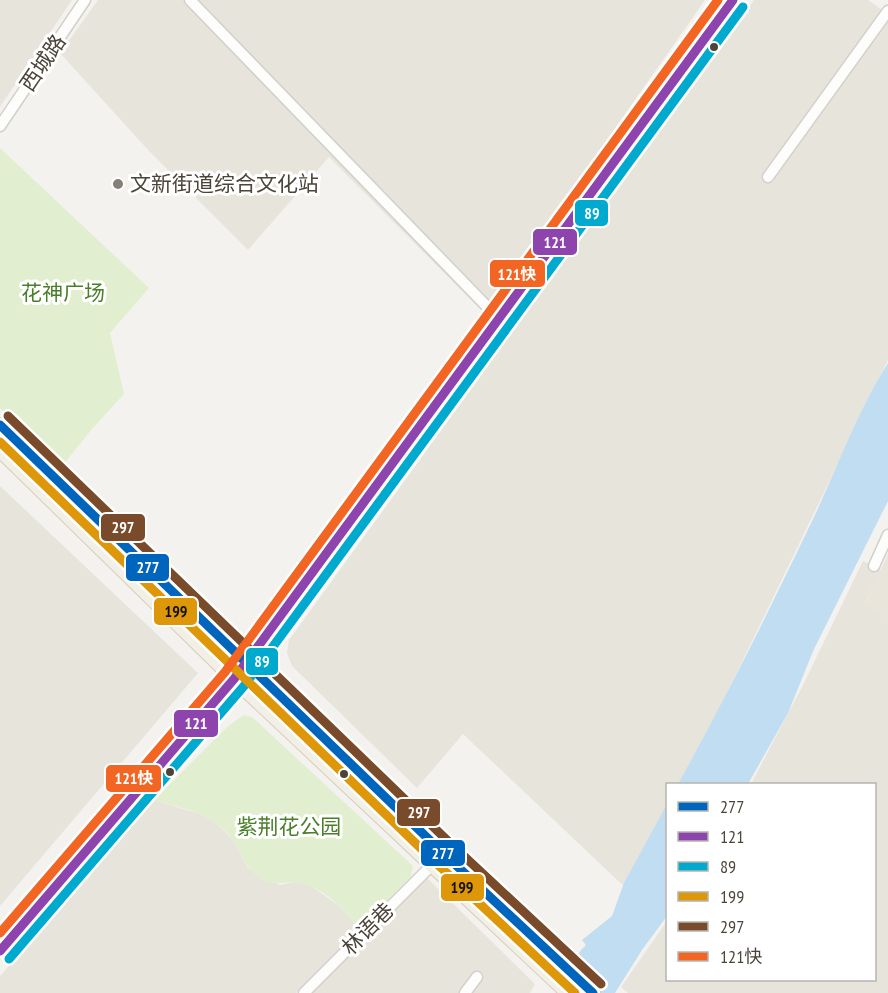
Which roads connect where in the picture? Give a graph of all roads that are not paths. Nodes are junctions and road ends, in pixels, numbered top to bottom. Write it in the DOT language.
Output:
graph roads {
  1 [pos="85,0"];
  2 [pos="190,0"];
  3 [pos="733,0"];
  4 [pos="888,12"];
  5 [pos="0,126"];
  6 [pos="768,177"];
  7 [pos="498,318"];
  8 [pos="0,425"];
  9 [pos="0,450"];
  10 [pos="888,535"];
  11 [pos="874,566"];
  12 [pos="245,663"];
  13 [pos="234,679"];
  14 [pos="432,865"];
  15 [pos="0,951"];
  16 [pos="477,977"];
  17 [pos="304,993"];
  18 [pos="465,993"];
  19 [pos="568,993"];
  20 [pos="593,993"];
  1 -- 5 [label="street, 西城路"];
  2 -- 7 [label="street"];
  3 -- 7 [label="street"];
  4 -- 6 [label="street"];
  7 -- 12 [label="street"];
  8 -- 12 [label="main road"];
  9 -- 13 [label="main road"];
  10 -- 11 [label="street"];
  12 -- 13 [label="street"];
  12 -- 20 [label="main road"];
  13 -- 14 [label="main road"];
  13 -- 15 [label="street"];
  14 -- 17 [label="street, 林语巷"];
  14 -- 19 [label="main road"];
  16 -- 18 [label="street"];
}
